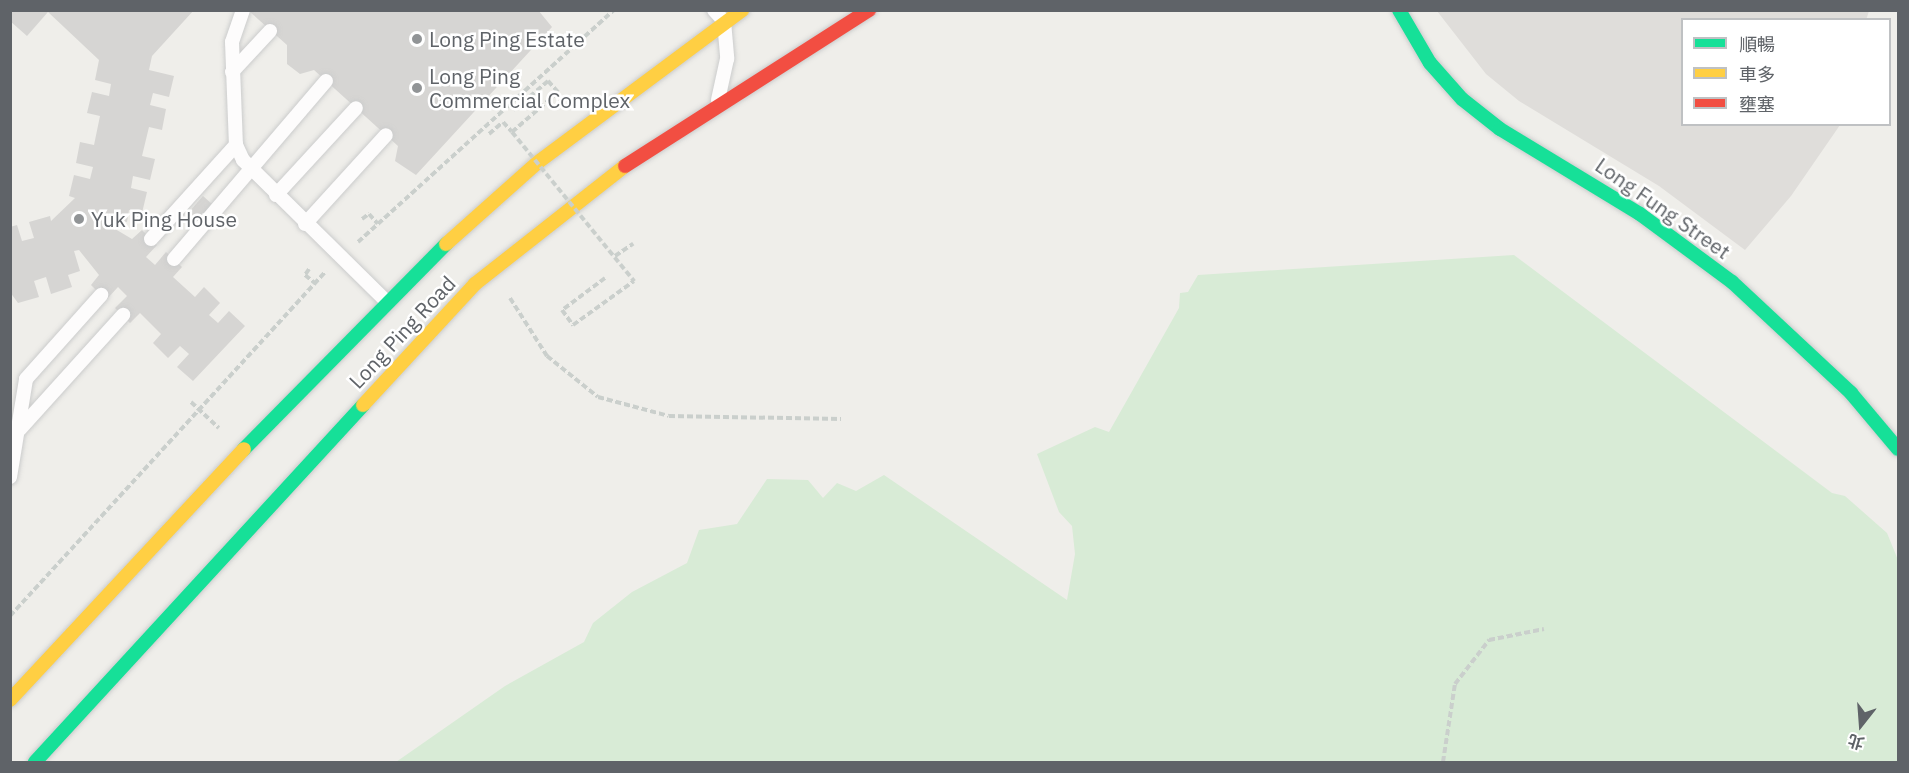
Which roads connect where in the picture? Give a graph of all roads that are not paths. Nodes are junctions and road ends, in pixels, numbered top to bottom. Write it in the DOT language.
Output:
graph roads {
  1 [pos="243,10"];
  2 [pos="714,10"];
  3 [pos="742,10"];
  4 [pos="868,10"];
  5 [pos="1399,10"];
  6 [pos="724,21"];
  7 [pos="270,31"];
  8 [pos="232,72"];
  9 [pos="326,81"];
  10 [pos="718,100"];
  11 [pos="356,108"];
  12 [pos="386,135"];
  13 [pos="236,145"];
  14 [pos="253,173"];
  15 [pos="276,195"];
  16 [pos="305,224"];
  17 [pos="151,239"];
  18 [pos="174,259"];
  19 [pos="101,295"];
  20 [pos="386,301"];
  21 [pos="404,309"];
  22 [pos="422,314"];
  23 [pos="123,315"];
  24 [pos="441,318"];
  25 [pos="20,429"];
  26 [pos="1899,449"];
  27 [pos="10,477"];
  28 [pos="10,700"];
  29 [pos="35,762"];
  1 -- 8 [label="lane"];
  2 -- 6 [label="lane"];
  3 -- 6 [label="main road, Long Ping Road"];
  4 -- 10 [label="main road, Long Ping Road"];
  5 -- 26 [label="main road, Long Fung Street"];
  6 -- 10 [label="lane"];
  6 -- 20 [label="main road, Long Ping Road"];
  7 -- 8 [label="lane"];
  8 -- 13 [label="lane"];
  9 -- 14 [label="lane"];
  10 -- 24 [label="main road, Long Ping Road"];
  11 -- 15 [label="lane"];
  12 -- 16 [label="lane"];
  13 -- 14 [label="lane"];
  13 -- 17 [label="lane"];
  14 -- 15 [label="lane"];
  14 -- 18 [label="lane"];
  15 -- 16 [label="lane"];
  16 -- 20 [label="lane"];
  19 -- 25 [label="lane"];
  20 -- 21 [label="main road"];
  20 -- 28 [label="main road, Long Ping Road"];
  22 -- 24 [label="main road"];
  23 -- 25 [label="lane"];
  24 -- 29 [label="main road, Long Ping Road"];
  25 -- 27 [label="lane"];
}
